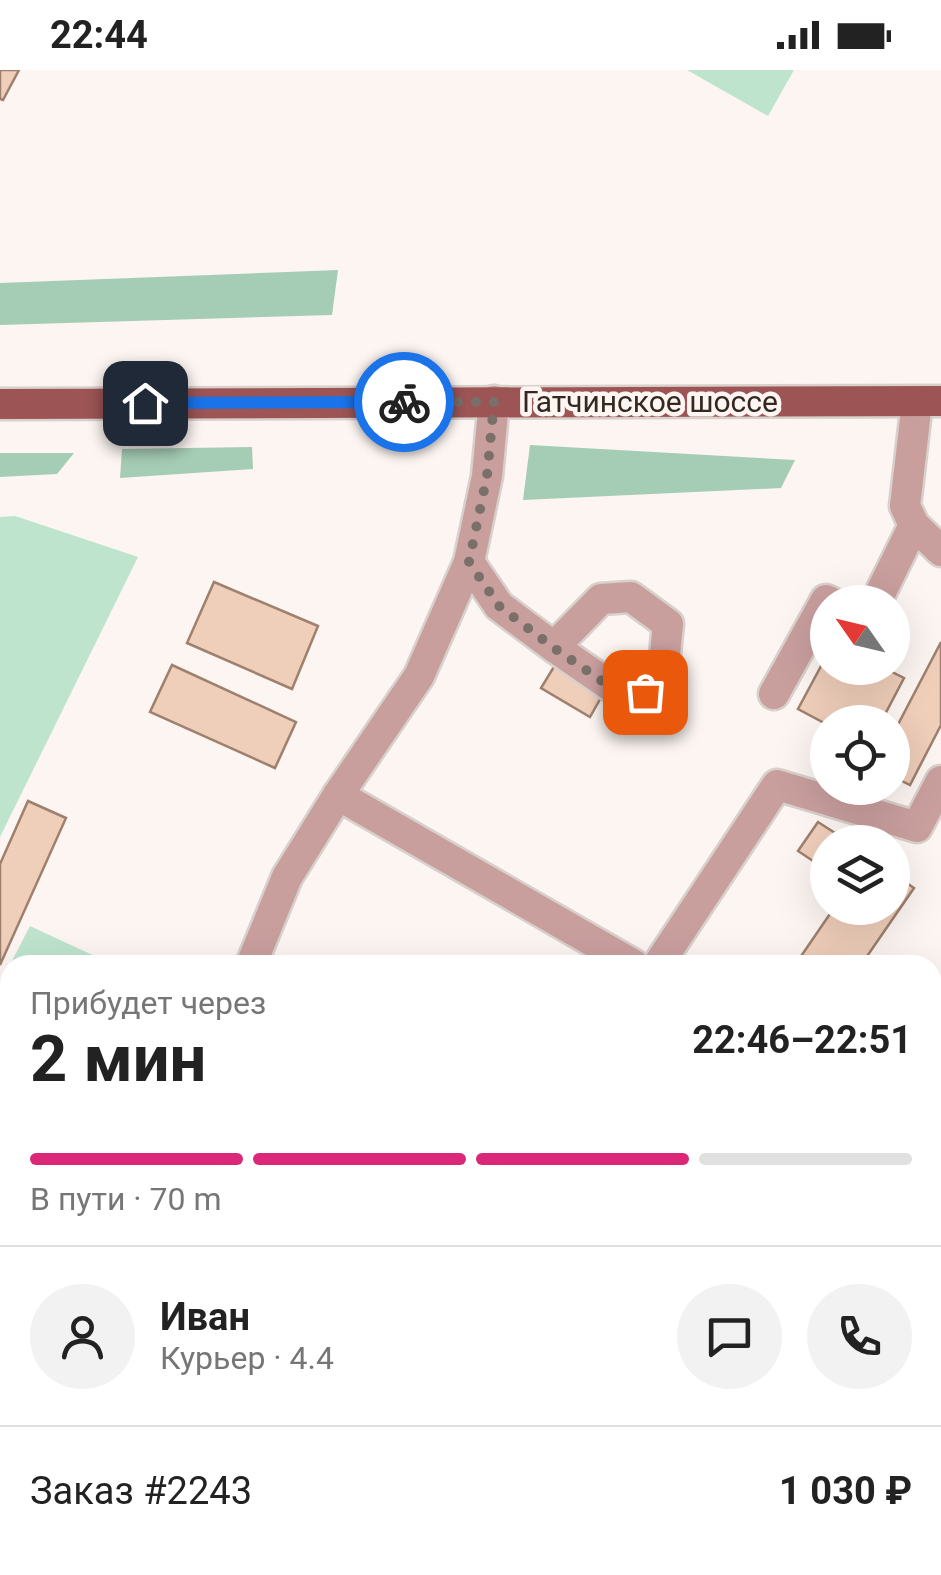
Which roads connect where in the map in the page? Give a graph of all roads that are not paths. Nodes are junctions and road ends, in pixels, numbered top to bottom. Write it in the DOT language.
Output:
graph roads {
  1 [pos="494,402"];
  2 [pos="929,402"];
  3 [pos="0,404"];
  4 [pos="914,526"];
  5 [pos="941,551"];
  6 [pos="469,562"];
  7 [pos="884,585"];
  8 [pos="810,629"];
  9 [pos="554,648"];
  10 [pos="774,694"];
  11 [pos="941,781"];
  12 [pos="338,794"];
  13 [pos="257,955"];
  14 [pos="617,955"];
  15 [pos="665,955"];
  1 -- 2 [label="main road, Гатчинское шоссе"];
  1 -- 3 [label="main road, Гатчинское шоссе"];
  1 -- 6 [label="lane"];
  2 -- 4 [label="lane"];
  4 -- 5 [label="lane"];
  4 -- 7 [label="lane"];
  6 -- 9 [label="lane"];
  6 -- 12 [label="lane"];
  8 -- 10 [label="lane"];
  11 -- 15 [label="lane"];
  12 -- 13 [label="lane"];
  12 -- 14 [label="lane"];
}
